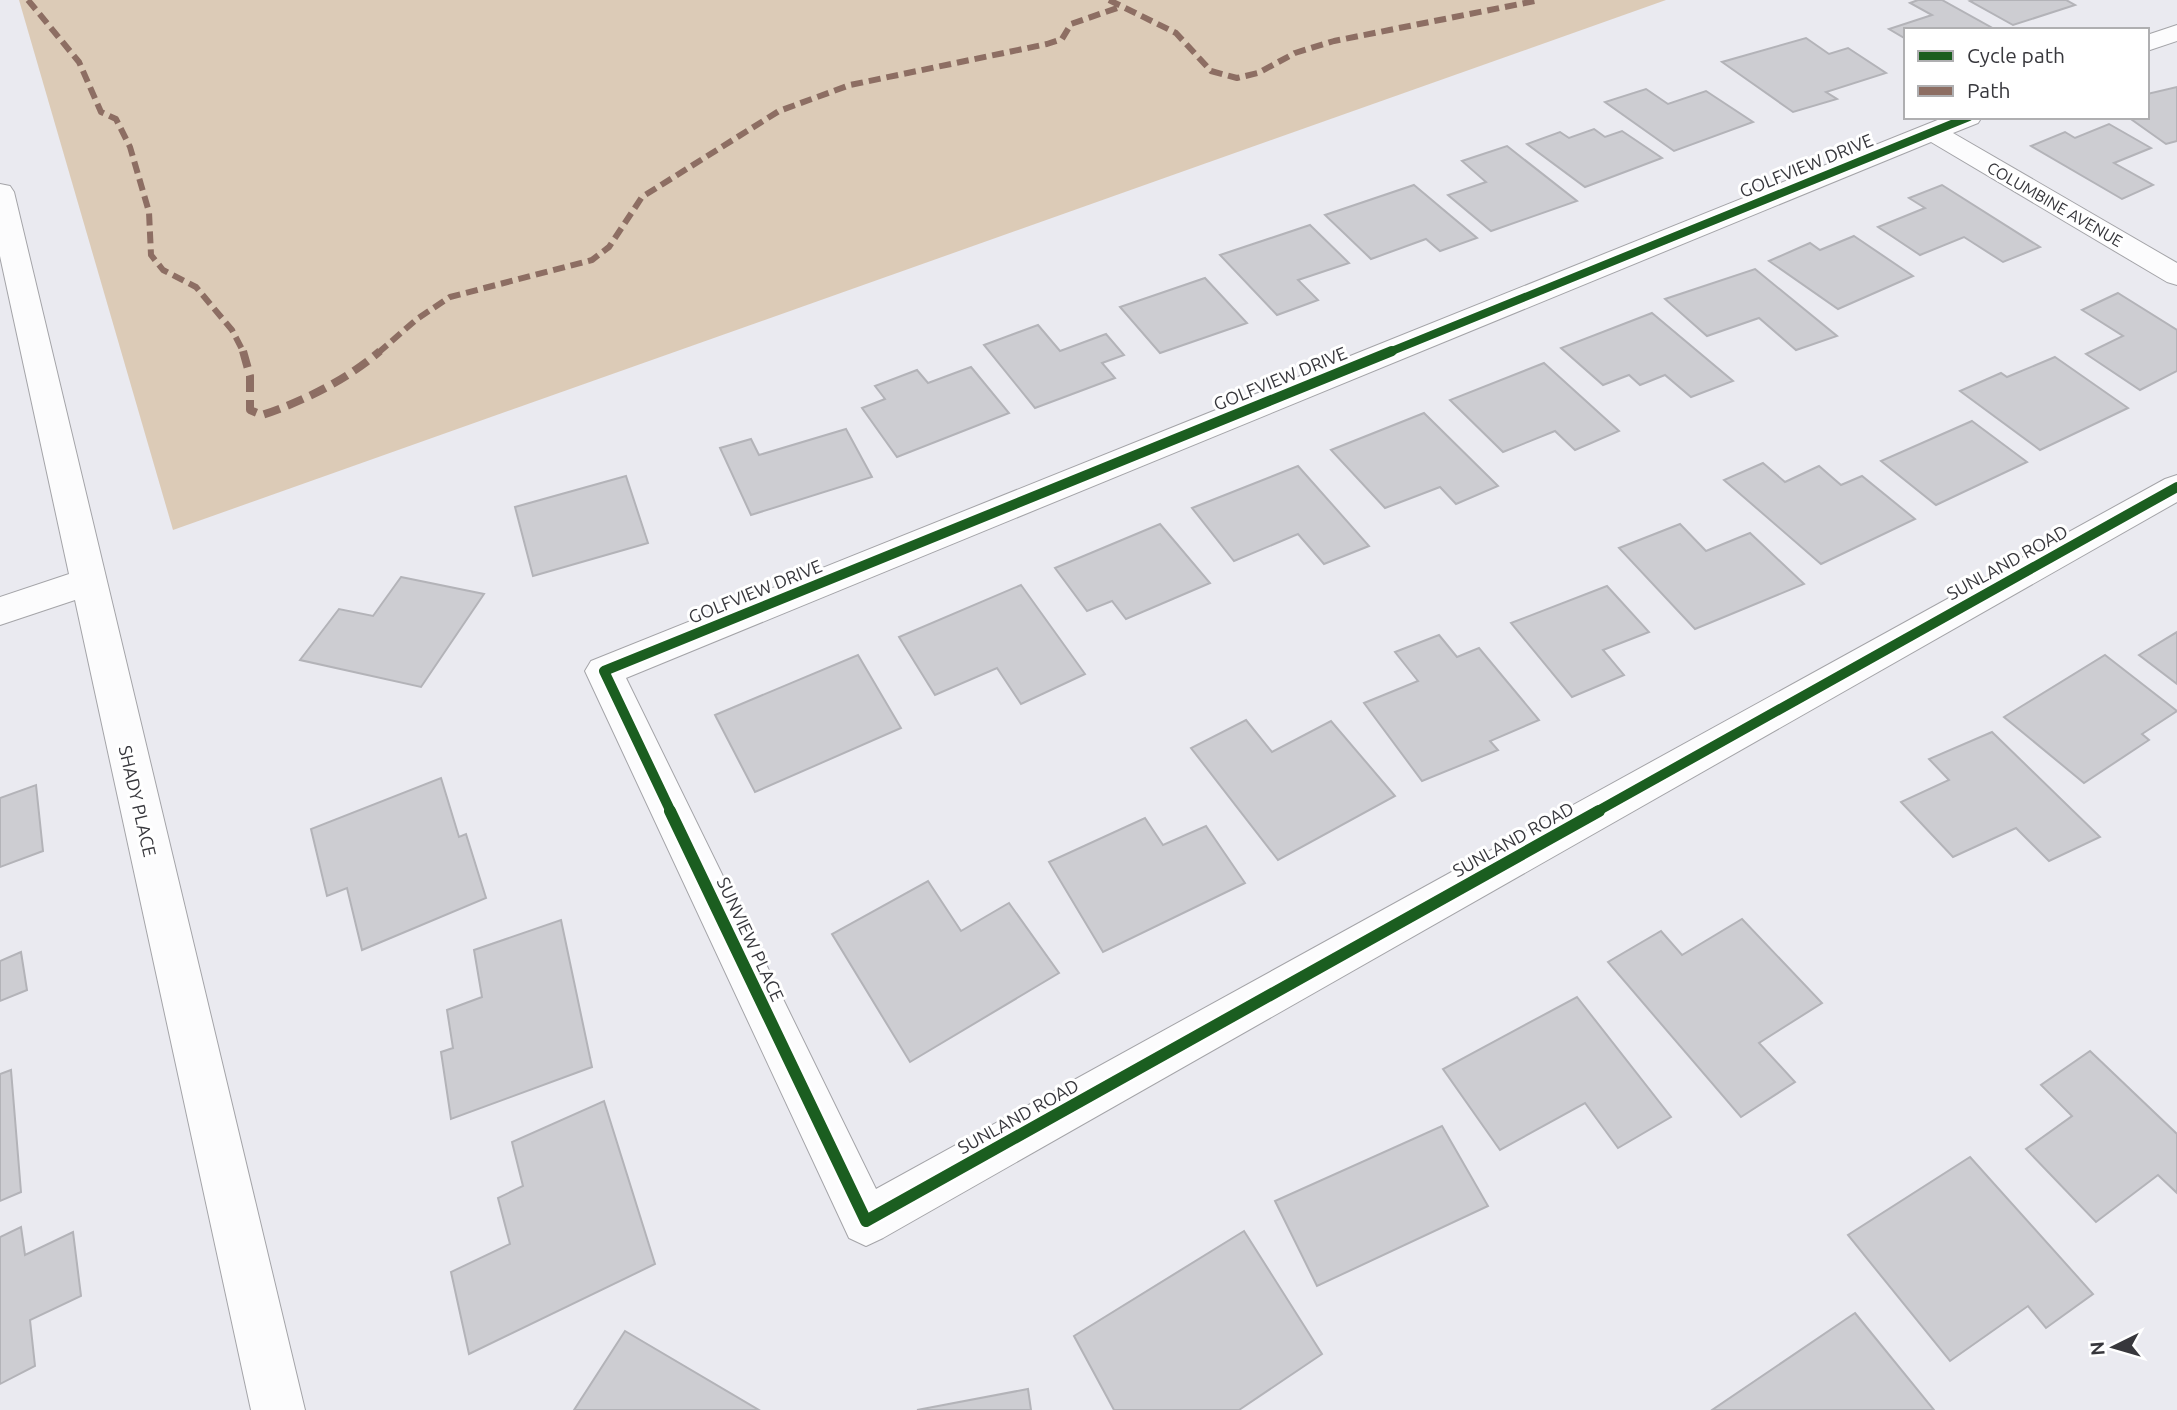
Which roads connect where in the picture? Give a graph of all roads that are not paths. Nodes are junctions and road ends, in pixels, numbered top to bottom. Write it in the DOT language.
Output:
graph roads {
  1 [pos="2177,32"];
  2 [pos="2149,43"];
  3 [pos="1964,119"];
  4 [pos="1933,132"];
  5 [pos="0,192"];
  6 [pos="2177,276"];
  7 [pos="2177,487"];
  8 [pos="88,582"];
  9 [pos="0,611"];
  10 [pos="604,671"];
  11 [pos="866,1221"];
  12 [pos="278,1410"];
  1 -- 2 [label="street"];
  3 -- 4 [label="street, GOLFVIEW DRIVE"];
  4 -- 6 [label="street, COLUMBINE AVENUE"];
  4 -- 10 [label="street, GOLFVIEW DRIVE"];
  5 -- 8 [label="street, SHADY PLACE"];
  7 -- 11 [label="street, SUNLAND ROAD"];
  8 -- 9 [label="street"];
  8 -- 12 [label="street, SHADY PLACE"];
  10 -- 11 [label="street, SUNVIEW PLACE"];
}
